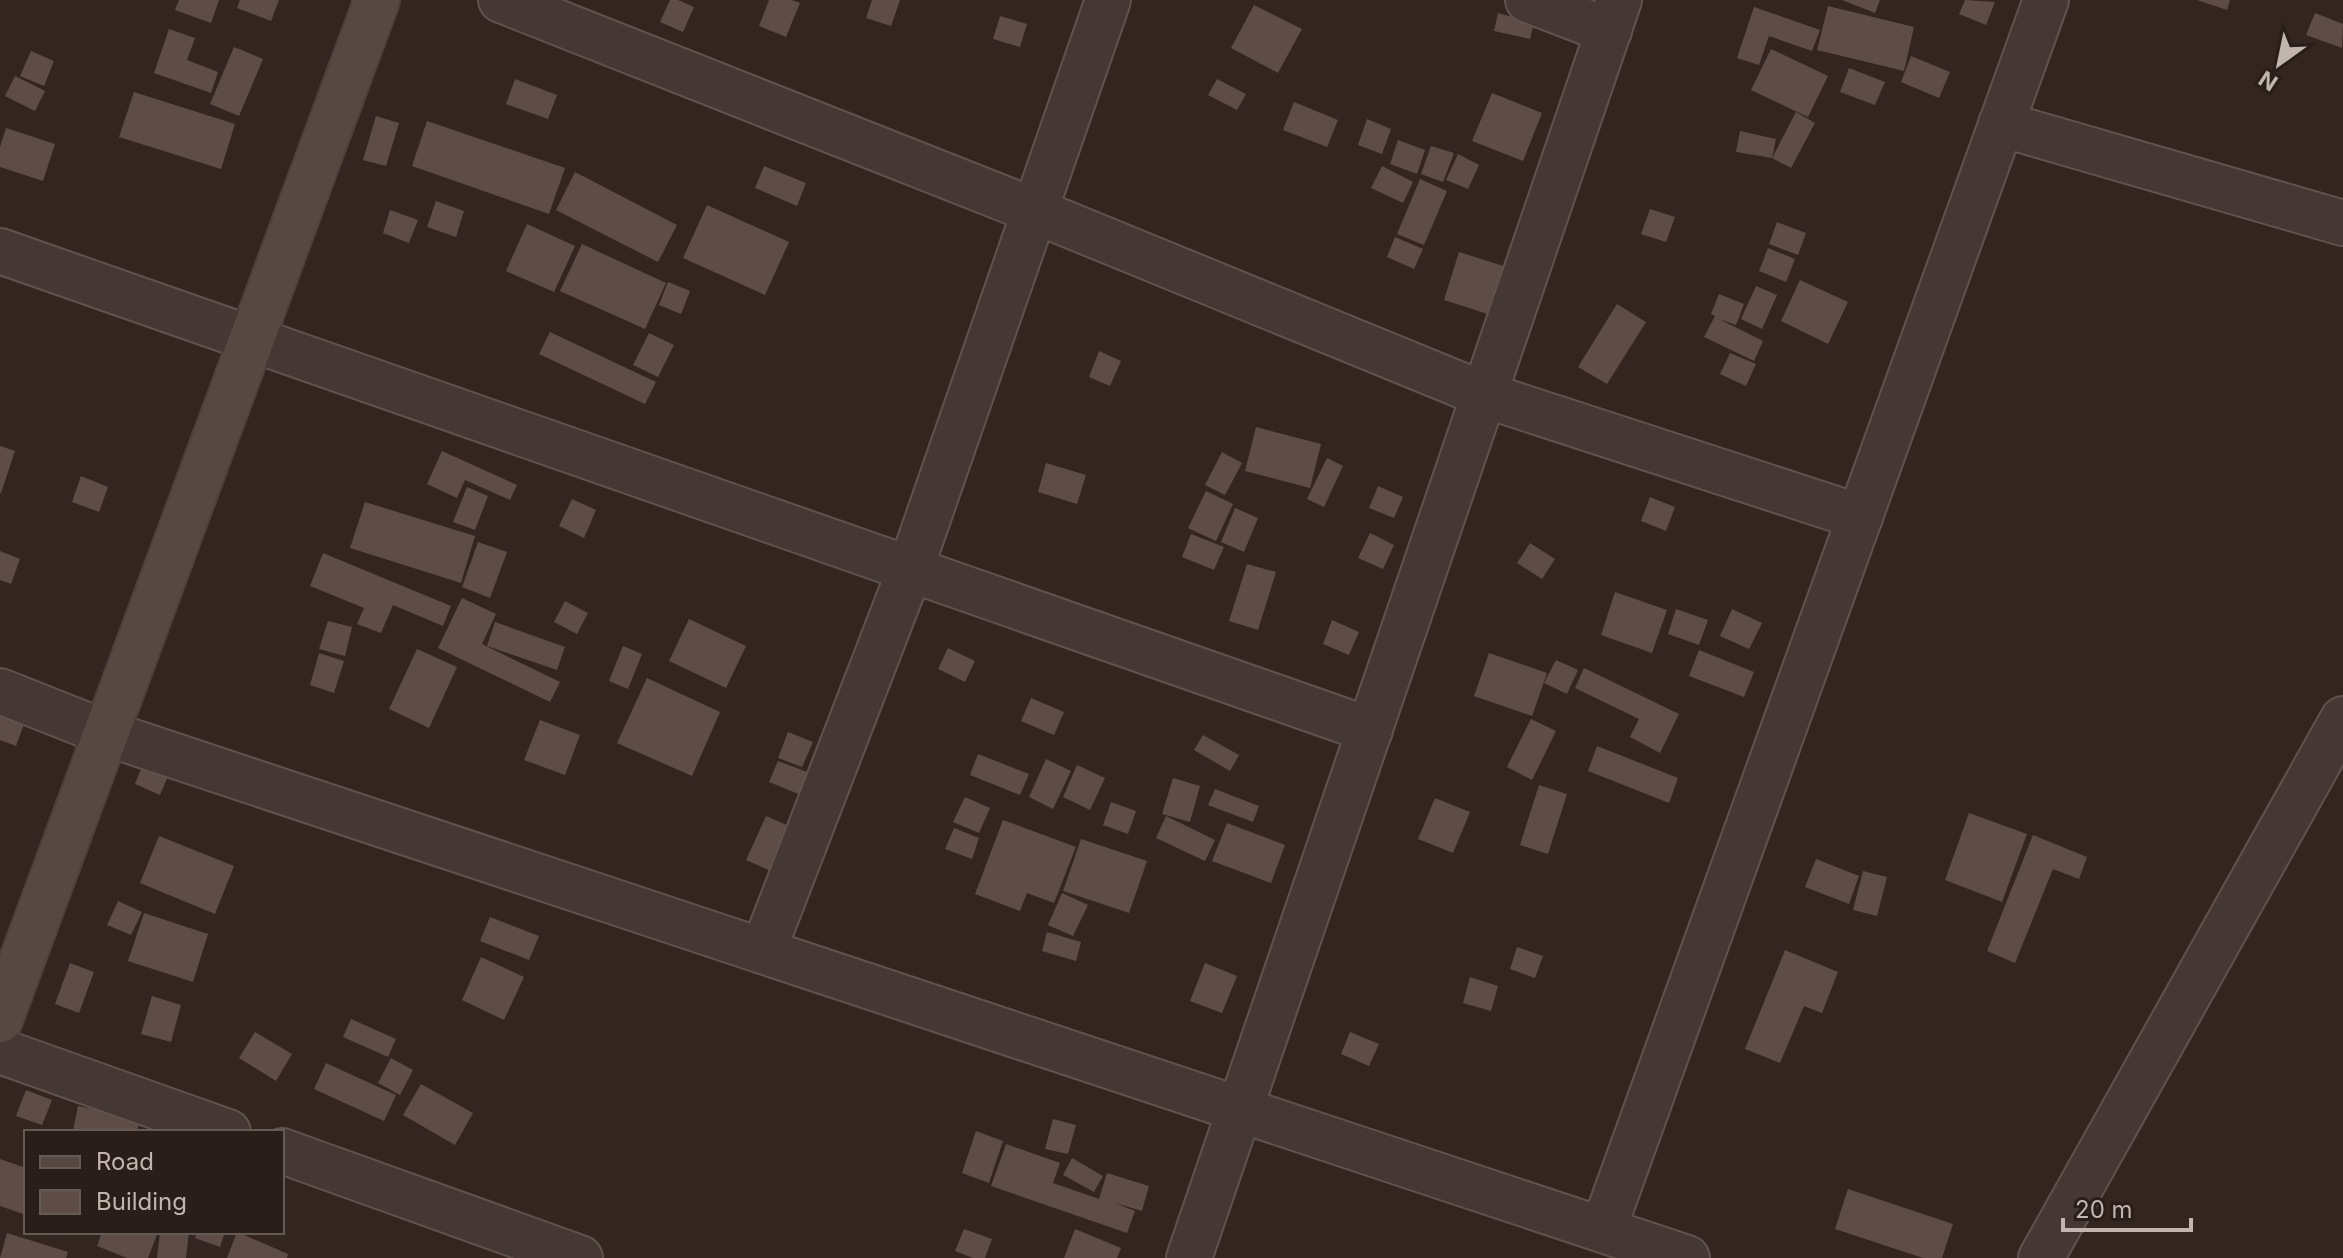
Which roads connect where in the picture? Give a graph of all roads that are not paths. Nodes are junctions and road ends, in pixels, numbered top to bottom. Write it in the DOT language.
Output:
graph roads {
  1 [pos="377,0"];
  2 [pos="501,0"];
  3 [pos="1108,0"];
  4 [pos="1528,0"];
  5 [pos="2046,0"];
  6 [pos="1614,16"];
  7 [pos="2001,124"];
  8 [pos="1035,211"];
  9 [pos="2343,223"];
  10 [pos="0,251"];
  11 [pos="251,341"];
  12 [pos="1485,395"];
  13 [pos="1860,517"];
  14 [pos="910,570"];
  15 [pos="0,691"];
  16 [pos="2343,719"];
  17 [pos="1370,730"];
  18 [pos="106,733"];
  19 [pos="763,951"];
  20 [pos="0,1020"];
  21 [pos="0,1051"];
  22 [pos="1240,1110"];
  23 [pos="222,1130"];
  24 [pos="284,1152"];
  25 [pos="1603,1230"];
  26 [pos="580,1258"];
  27 [pos="1189,1258"];
  28 [pos="1687,1258"];
  29 [pos="2041,1258"];
  1 -- 11 [label="street"];
  2 -- 8 [label="street"];
  3 -- 8 [label="street"];
  4 -- 6 [label="street"];
  5 -- 7 [label="street"];
  6 -- 12 [label="street"];
  7 -- 9 [label="street"];
  7 -- 13 [label="street"];
  8 -- 12 [label="street"];
  8 -- 14 [label="street"];
  10 -- 11 [label="street"];
  11 -- 14 [label="street"];
  11 -- 18 [label="street"];
  12 -- 13 [label="street"];
  12 -- 17 [label="street"];
  13 -- 25 [label="street"];
  14 -- 17 [label="street"];
  14 -- 19 [label="street"];
  15 -- 18 [label="street"];
  16 -- 29 [label="street"];
  17 -- 22 [label="street"];
  18 -- 19 [label="street"];
  18 -- 20 [label="street"];
  19 -- 22 [label="street"];
  21 -- 23 [label="street"];
  22 -- 25 [label="street"];
  22 -- 27 [label="street"];
  24 -- 26 [label="street"];
  25 -- 28 [label="street"];
}
